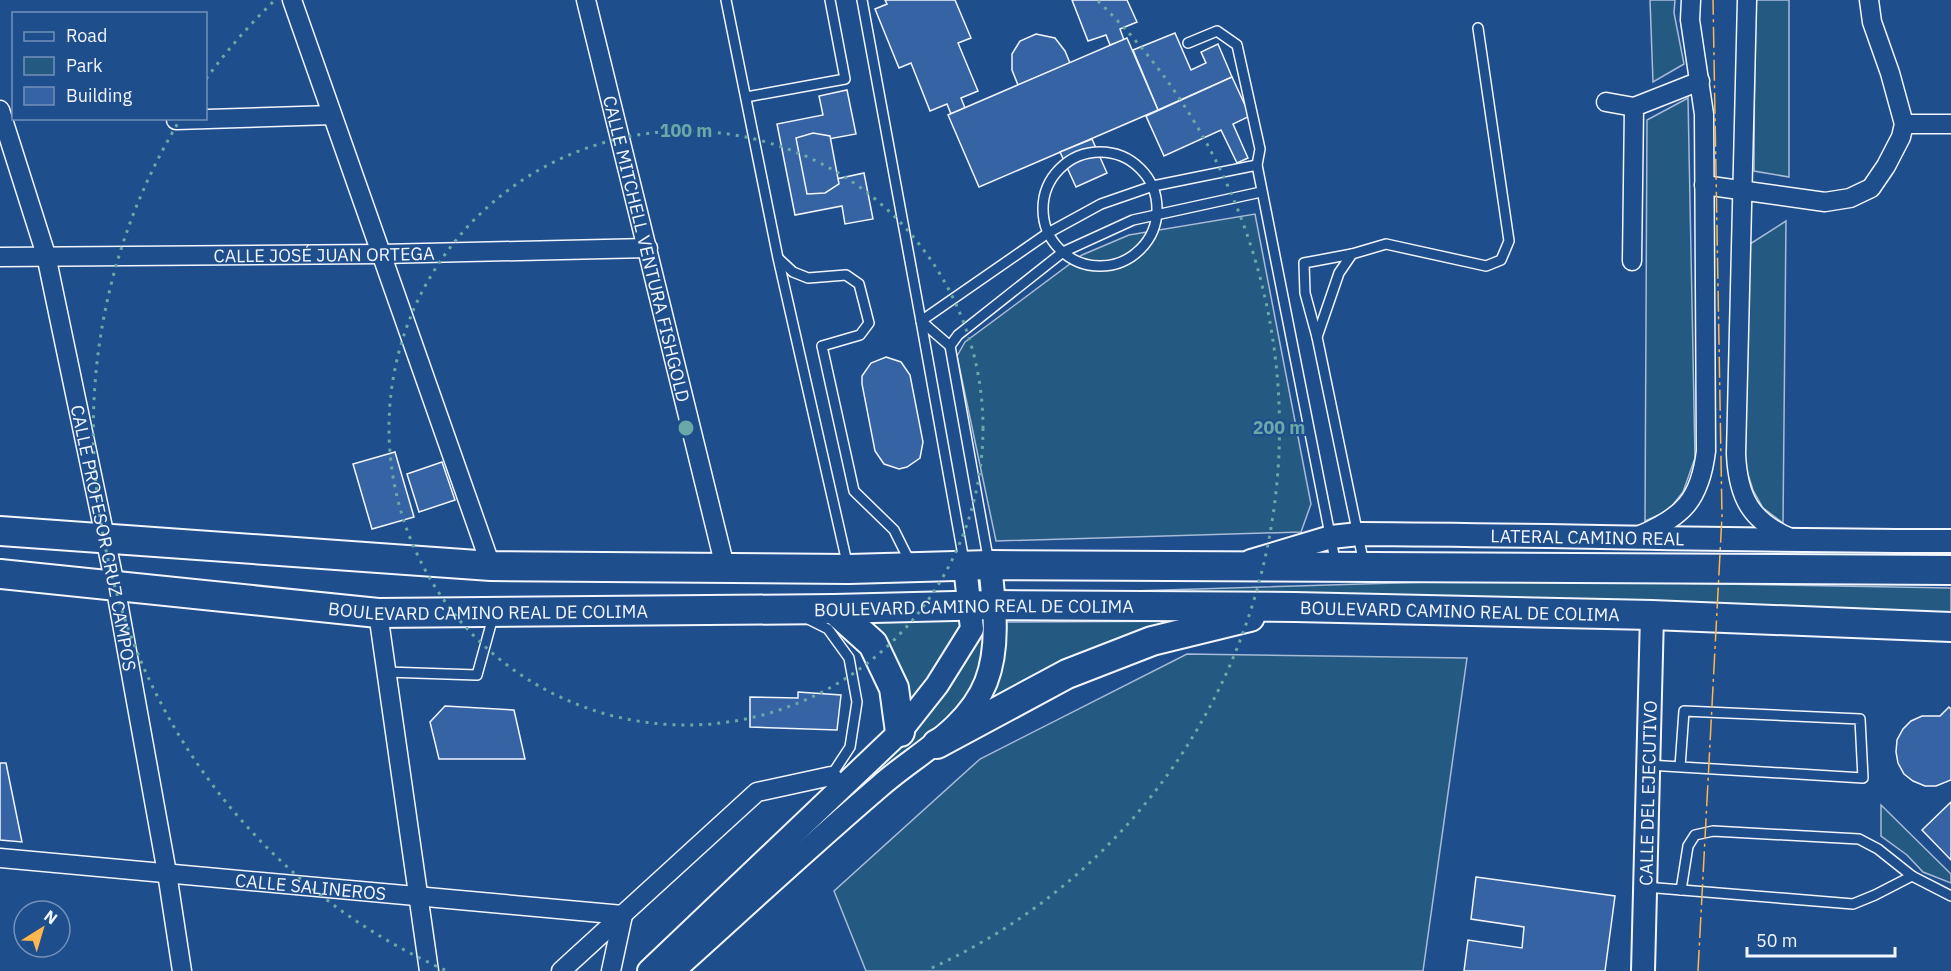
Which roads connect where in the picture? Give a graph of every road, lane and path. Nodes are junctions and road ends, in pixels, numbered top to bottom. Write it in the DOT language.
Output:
graph roads {
  1 [pos="291,0"];
  2 [pos="586,0"];
  3 [pos="726,0"];
  4 [pos="830,0"];
  5 [pos="862,0"];
  6 [pos="1691,0"];
  7 [pos="1747,0"];
  8 [pos="1869,0"];
  9 [pos="1478,28"];
  10 [pos="1188,43"];
  11 [pos="1700,81"];
  12 [pos="746,97"];
  13 [pos="1606,102"];
  14 [pos="1634,107"];
  15 [pos="0,110"];
  16 [pos="332,115"];
  17 [pos="207,119"];
  18 [pos="1904,124"];
  19 [pos="1951,124"];
  20 [pos="1257,165"];
  21 [pos="1704,185"];
  22 [pos="1153,186"];
  23 [pos="1742,190"];
  24 [pos="1261,192"];
  25 [pos="1157,214"];
  26 [pos="1048,233"];
  27 [pos="648,248"];
  28 [pos="1063,252"];
  29 [pos="381,254"];
  30 [pos="1352,254"];
  31 [pos="46,255"];
  32 [pos="0,256"];
  33 [pos="778,258"];
  34 [pos="1632,261"];
  35 [pos="921,321"];
  36 [pos="1317,337"];
  37 [pos="950,346"];
  38 [pos="0,531"];
  39 [pos="1359,534"];
  40 [pos="1638,536"];
  41 [pos="1331,537"];
  42 [pos="106,540"];
  43 [pos="1797,541"];
  44 [pos="1951,541"];
  45 [pos="491,566"];
  46 [pos="977,566"];
  47 [pos="725,567"];
  48 [pos="912,567"];
  49 [pos="1231,568"];
  50 [pos="1336,568"];
  51 [pos="1365,568"];
  52 [pos="849,569"];
  53 [pos="1951,570"];
  54 [pos="0,574"];
  55 [pos="115,585"];
  56 [pos="982,605"];
  57 [pos="1295,607"];
  58 [pos="787,609"];
  59 [pos="834,609"];
  60 [pos="494,612"];
  61 [pos="378,613"];
  62 [pos="1652,615"];
  63 [pos="1951,627"];
  64 [pos="386,672"];
  65 [pos="900,732"];
  66 [pos="937,744"];
  67 [pos="1648,765"];
  68 [pos="1680,767"];
  69 [pos="837,782"];
  70 [pos="0,858"];
  71 [pos="167,873"];
  72 [pos="1911,876"];
  73 [pos="1645,887"];
  74 [pos="1681,890"];
  75 [pos="418,895"];
  76 [pos="1951,896"];
  77 [pos="623,915"];
  78 [pos="182,971"];
  79 [pos="429,971"];
  80 [pos="561,971"];
  81 [pos="611,971"];
  82 [pos="649,971"];
  83 [pos="673,971"];
  84 [pos="1643,971"];
  1 -- 16 [label="street"];
  2 -- 27 [label="street, CALLE MITCHELL VENTURA FISHGOLD"];
  3 -- 12 [label="lane"];
  4 -- 12 [label="lane"];
  5 -- 35 [label="lane"];
  6 -- 11 [label="street"];
  7 -- 23 [label="street"];
  8 -- 18 [label="street"];
  9 -- 30 [label="lane"];
  10 -- 20 [label="lane"];
  11 -- 14 [label="street"];
  11 -- 21 [label="street"];
  12 -- 33 [label="lane"];
  13 -- 14 [label="street"];
  14 -- 34 [label="street"];
  15 -- 31 [label="street, CALLE PROFESOR CRUZ CAMPOS"];
  16 -- 17 [label="street"];
  16 -- 29 [label="street"];
  18 -- 19 [label="street"];
  18 -- 23 [label="street"];
  20 -- 22 [label="lane"];
  20 -- 24 [label="lane"];
  21 -- 23 [label="street"];
  21 -- 40 [label="street"];
  22 -- 25 [label="lane"];
  22 -- 26 [label="lane"];
  22 -- 26 [label="lane"];
  23 -- 43 [label="street"];
  24 -- 25 [label="lane"];
  24 -- 41 [label="lane"];
  25 -- 28 [label="lane"];
  25 -- 28 [label="lane"];
  26 -- 28 [label="lane"];
  26 -- 35 [label="lane"];
  27 -- 29 [label="street, CALLE JOSÉ JUAN ORTEGA"];
  27 -- 47 [label="street, CALLE MITCHELL VENTURA FISHGOLD"];
  28 -- 37 [label="lane"];
  29 -- 31 [label="street, CALLE JOSÉ JUAN ORTEGA"];
  29 -- 45 [label="street"];
  30 -- 36 [label="lane"];
  30 -- 36 [label="lane"];
  31 -- 32 [label="street, CALLE JOSÉ JUAN ORTEGA"];
  31 -- 42 [label="street, CALLE PROFESOR CRUZ CAMPOS"];
  33 -- 48 [label="lane"];
  33 -- 52 [label="lane"];
  35 -- 37 [label="lane"];
  35 -- 46 [label="lane"];
  36 -- 39 [label="lane"];
  37 -- 46 [label="lane"];
  38 -- 42 [label="main road, BOULEVARD CAMINO REAL DE COLIMA"];
  39 -- 40 [label="street, LATERAL CAMINO REAL"];
  39 -- 41 [label="street, LATERAL CAMINO REAL"];
  39 -- 51 [label="lane"];
  40 -- 43 [label="street, LATERAL CAMINO REAL"];
  41 -- 49 [label="street, LATERAL CAMINO REAL"];
  41 -- 50 [label="lane"];
  42 -- 45 [label="main road, BOULEVARD CAMINO REAL DE COLIMA"];
  42 -- 55 [label="street, CALLE PROFESOR CRUZ CAMPOS"];
  43 -- 44 [label="street, LATERAL CAMINO REAL"];
  45 -- 47 [label="main road, BOULEVARD CAMINO REAL DE COLIMA"];
  46 -- 48 [label="main road, BOULEVARD CAMINO REAL DE COLIMA"];
  46 -- 49 [label="main road, BOULEVARD CAMINO REAL DE COLIMA"];
  46 -- 56 [label="street"];
  47 -- 52 [label="main road, BOULEVARD CAMINO REAL DE COLIMA"];
  48 -- 52 [label="main road, BOULEVARD CAMINO REAL DE COLIMA"];
  49 -- 50 [label="main road, BOULEVARD CAMINO REAL DE COLIMA"];
  50 -- 51 [label="main road, BOULEVARD CAMINO REAL DE COLIMA"];
  51 -- 53 [label="main road, BOULEVARD CAMINO REAL DE COLIMA"];
  54 -- 55 [label="main road, BOULEVARD CAMINO REAL DE COLIMA"];
  55 -- 61 [label="main road, BOULEVARD CAMINO REAL DE COLIMA"];
  55 -- 71 [label="street, CALLE PROFESOR CRUZ CAMPOS"];
  56 -- 57 [label="main road, BOULEVARD CAMINO REAL DE COLIMA"];
  56 -- 59 [label="main road, BOULEVARD CAMINO REAL DE COLIMA"];
  56 -- 65 [label="street"];
  56 -- 66 [label="street"];
  57 -- 62 [label="main road, BOULEVARD CAMINO REAL DE COLIMA"];
  57 -- 66 [label="main road"];
  58 -- 59 [label="main road, BOULEVARD CAMINO REAL DE COLIMA"];
  58 -- 60 [label="main road, BOULEVARD CAMINO REAL DE COLIMA"];
  58 -- 69 [label="lane"];
  59 -- 65 [label="main road"];
  60 -- 61 [label="main road, BOULEVARD CAMINO REAL DE COLIMA"];
  60 -- 64 [label="lane"];
  61 -- 64 [label="street"];
  62 -- 63 [label="main road, BOULEVARD CAMINO REAL DE COLIMA"];
  62 -- 67 [label="street, CALLE DEL EJECUTIVO"];
  64 -- 75 [label="street"];
  65 -- 69 [label="street"];
  66 -- 83 [label="street"];
  67 -- 68 [label="lane"];
  67 -- 73 [label="street, CALLE DEL EJECUTIVO"];
  68 -- 68 [label="lane"];
  69 -- 77 [label="street"];
  69 -- 82 [label="street"];
  70 -- 71 [label="street, CALLE SALINEROS"];
  71 -- 75 [label="street, CALLE SALINEROS"];
  71 -- 78 [label="street, CALLE PROFESOR CRUZ CAMPOS"];
  72 -- 74 [label="lane"];
  72 -- 74 [label="lane"];
  72 -- 76 [label="lane"];
  73 -- 74 [label="lane"];
  73 -- 84 [label="street, CALLE DEL EJECUTIVO"];
  75 -- 77 [label="street, CALLE SALINEROS"];
  75 -- 79 [label="street"];
  77 -- 80 [label="street"];
  77 -- 81 [label="street"];
}
